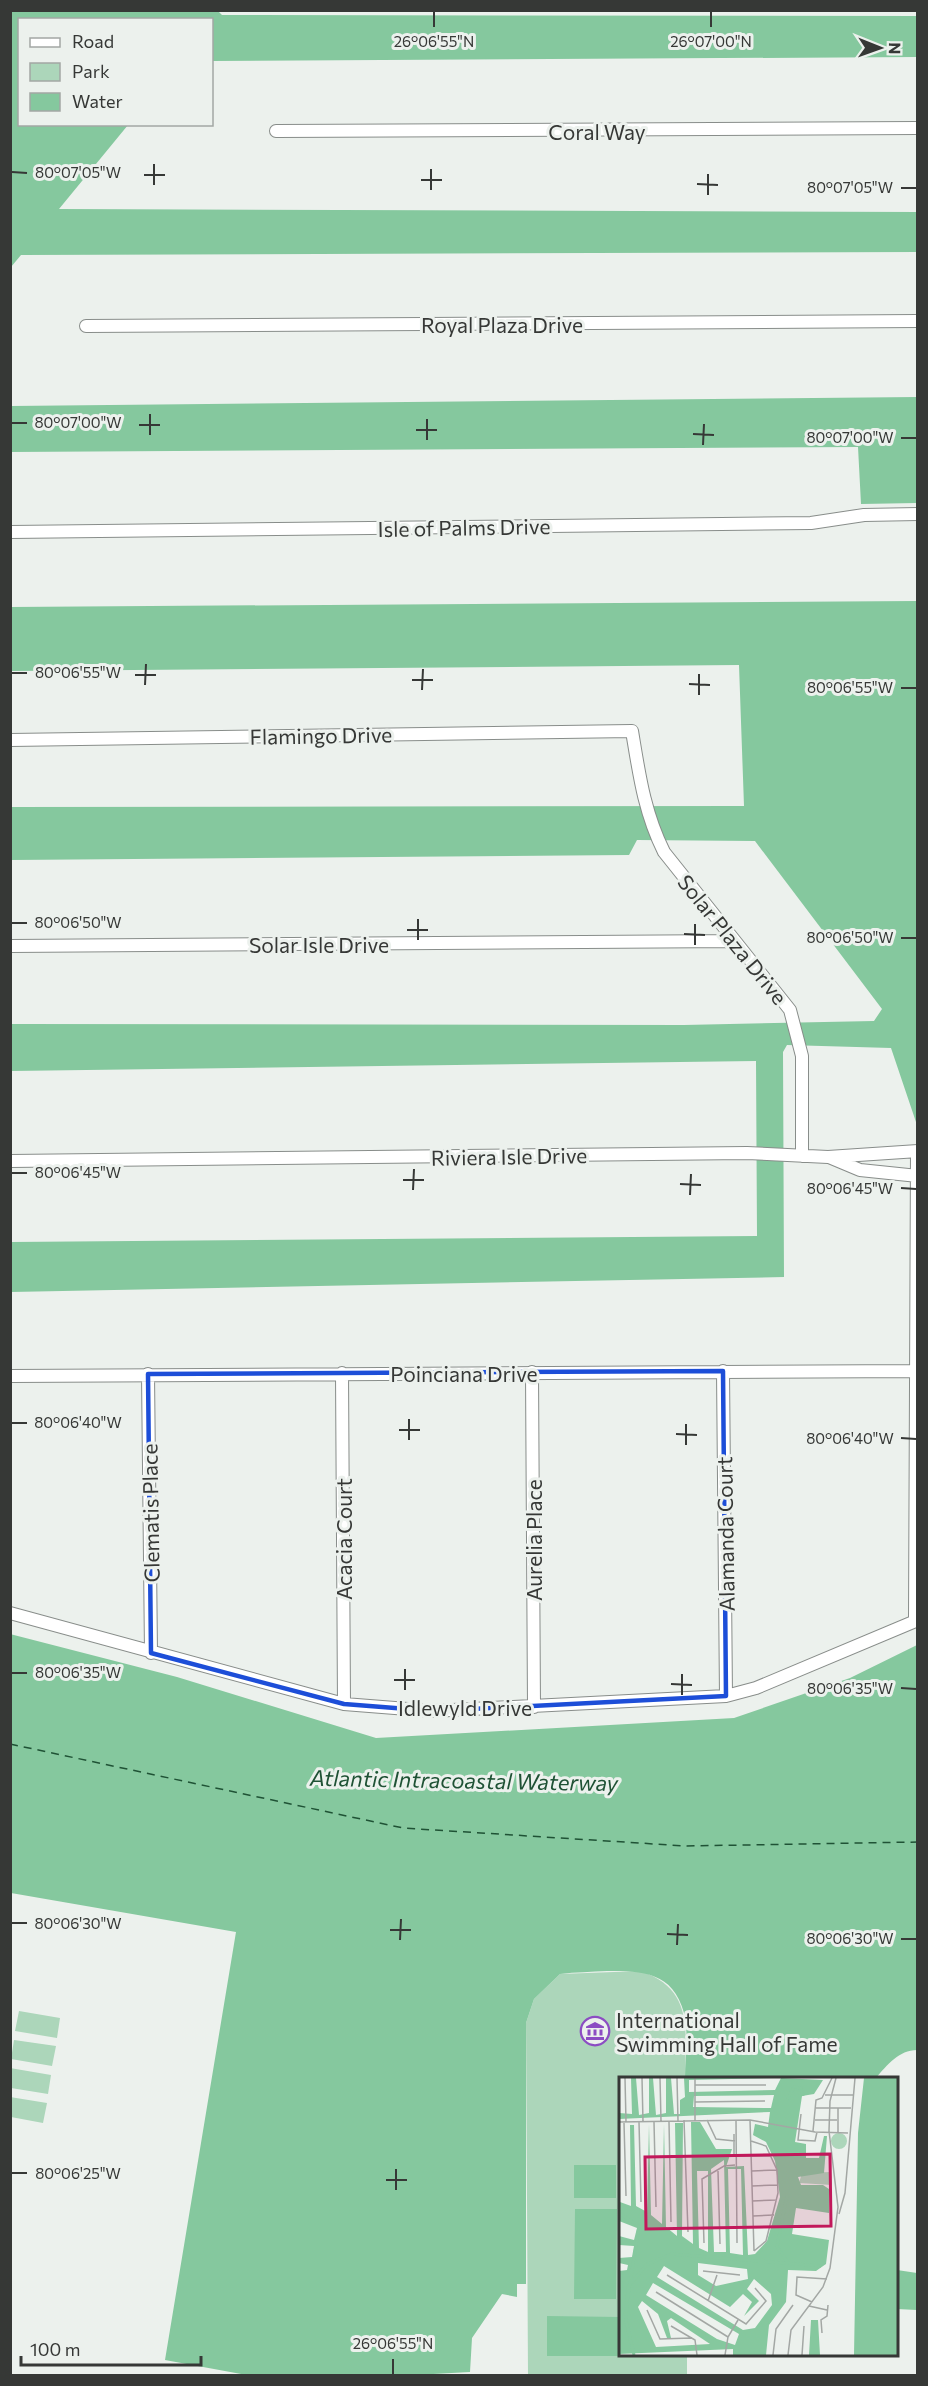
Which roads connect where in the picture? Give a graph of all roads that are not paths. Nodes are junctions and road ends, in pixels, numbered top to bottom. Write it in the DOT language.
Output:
graph roads {
  1 [pos="918,128"];
  2 [pos="276,131"];
  3 [pos="918,321"];
  4 [pos="86,326"];
  5 [pos="918,514"];
  6 [pos="10,532"];
  7 [pos="632,730"];
  8 [pos="10,740"];
  9 [pos="735,941"];
  10 [pos="10,945"];
  11 [pos="917,1151"];
  12 [pos="796,1154"];
  13 [pos="828,1157"];
  14 [pos="10,1161"];
  15 [pos="917,1176"];
  16 [pos="723,1371"];
  17 [pos="916,1371"];
  18 [pos="532,1372"];
  19 [pos="342,1373"];
  20 [pos="148,1374"];
  21 [pos="10,1376"];
  22 [pos="10,1613"];
  23 [pos="916,1621"];
  24 [pos="151,1653"];
  25 [pos="726,1696"];
  26 [pos="344,1704"];
  27 [pos="534,1707"];
  1 -- 2 [label="street, Coral Way"];
  3 -- 4 [label="street, Royal Plaza Drive"];
  5 -- 6 [label="street, Isle of Palms Drive"];
  7 -- 8 [label="street, Flamingo Drive"];
  7 -- 9 [label="street, Solar Plaza Drive"];
  9 -- 10 [label="street, Solar Isle Drive"];
  9 -- 12 [label="street, Solar Plaza Drive"];
  11 -- 13 [label="street, Riviera Isle Drive"];
  11 -- 15 [label="street"];
  12 -- 13 [label="street, Riviera Isle Drive"];
  12 -- 14 [label="street, Riviera Isle Drive"];
  13 -- 15 [label="street, Riviera Isle Drive"];
  15 -- 17 [label="street"];
  16 -- 17 [label="street, Poinciana Drive"];
  16 -- 18 [label="street, Poinciana Drive"];
  16 -- 25 [label="street, Alamanda Court"];
  17 -- 23 [label="street"];
  18 -- 19 [label="street, Poinciana Drive"];
  18 -- 27 [label="street, Aurelia Place"];
  19 -- 20 [label="street, Poinciana Drive"];
  19 -- 26 [label="street, Acacia Court"];
  20 -- 21 [label="street, Poinciana Drive"];
  20 -- 24 [label="street, Clematis Place"];
  22 -- 24 [label="street, Idlewyld Drive"];
  23 -- 25 [label="street, Idlewyld Drive"];
  24 -- 26 [label="street, Idlewyld Drive"];
  25 -- 27 [label="street, Idlewyld Drive"];
  26 -- 27 [label="street, Idlewyld Drive"];
}
